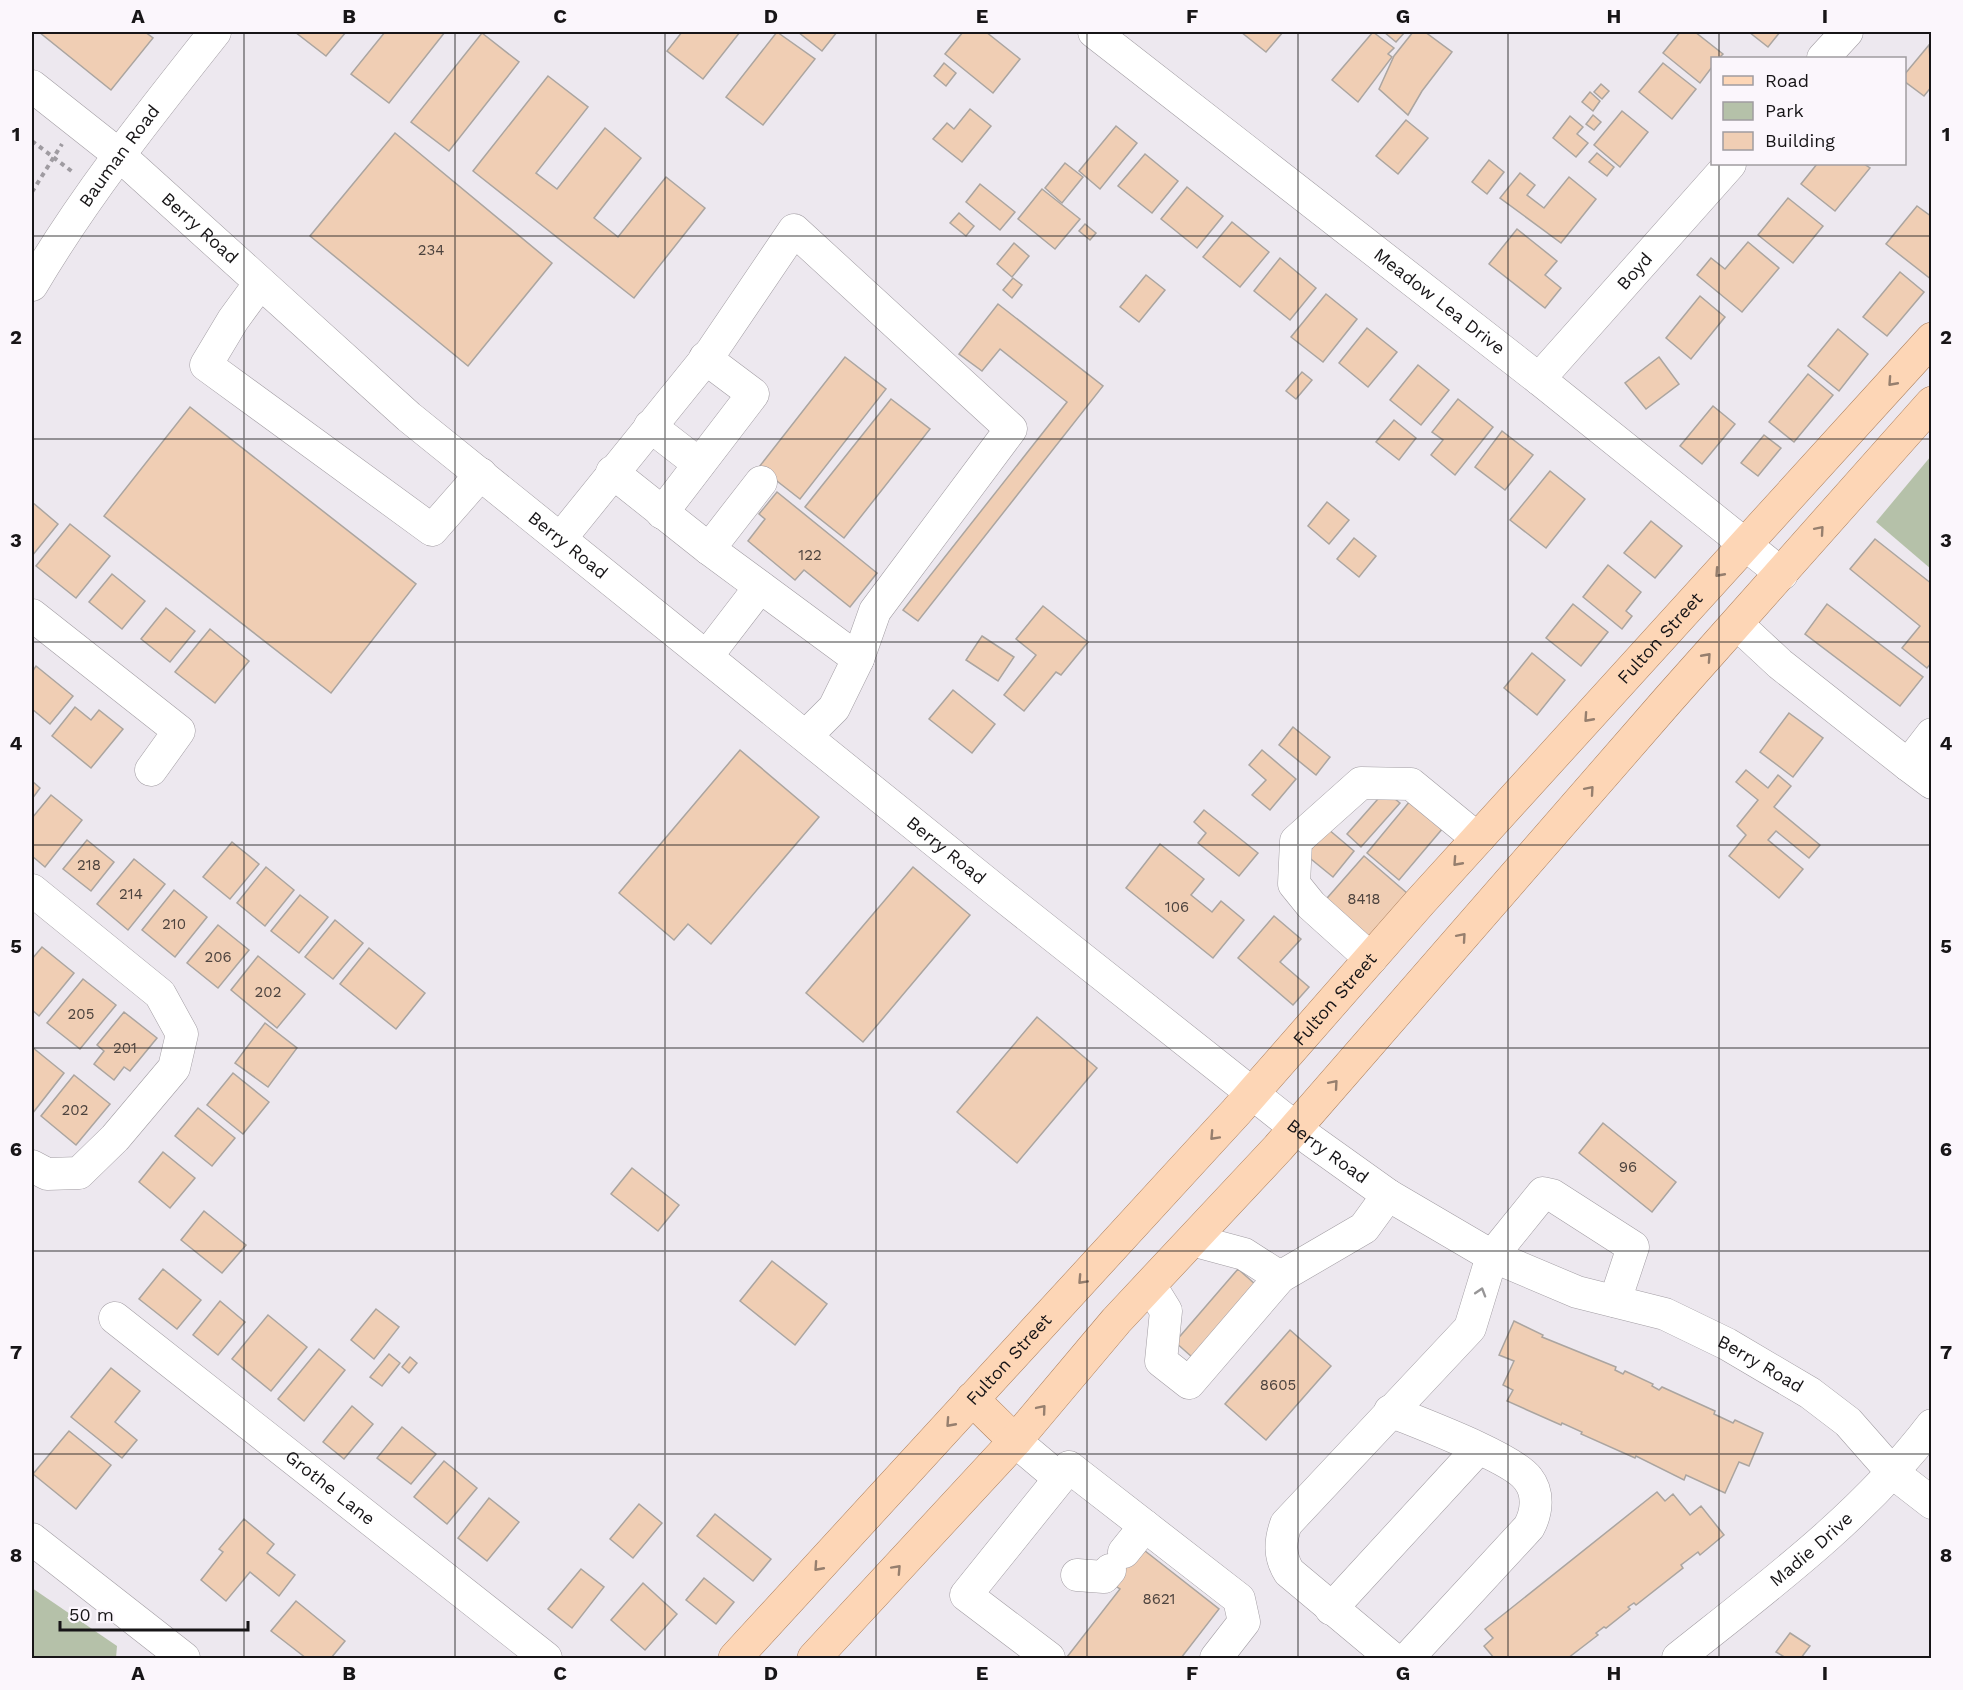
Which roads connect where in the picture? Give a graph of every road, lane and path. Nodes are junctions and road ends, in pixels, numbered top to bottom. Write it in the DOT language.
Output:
graph roads {
  1 [pos="215,32"];
  2 [pos="1094,32"];
  3 [pos="1847,32"];
  4 [pos="1824,57"];
  5 [pos="32,86"];
  6 [pos="32,141"];
  7 [pos="63,141"];
  8 [pos="118,153"];
  9 [pos="51,157"];
  10 [pos="1729,165"];
  11 [pos="80,176"];
  12 [pos="32,192"];
  13 [pos="260,283"];
  14 [pos="32,285"];
  15 [pos="1932,339"];
  16 [pos="705,358"];
  17 [pos="1539,379"];
  18 [pos="1932,403"];
  19 [pos="650,426"];
  20 [pos="699,464"];
  21 [pos="612,472"];
  22 [pos="481,474"];
  23 [pos="761,482"];
  24 [pos="662,513"];
  25 [pos="561,538"];
  26 [pos="1745,544"];
  27 [pos="709,549"];
  28 [pos="1782,574"];
  29 [pos="760,587"];
  30 [pos="32,615"];
  31 [pos="1737,624"];
  32 [pos="707,656"];
  33 [pos="858,659"];
  34 [pos="1932,734"];
  35 [pos="806,736"];
  36 [pos="151,770"];
  37 [pos="1920,774"];
  38 [pos="1478,839"];
  39 [pos="32,891"];
  40 [pos="1371,958"];
  41 [pos="1252,1093"];
  42 [pos="1296,1128"];
  43 [pos="39,1170"];
  44 [pos="1388,1195"];
  45 [pos="1192,1240"];
  46 [pos="1492,1256"];
  47 [pos="1280,1277"];
  48 [pos="1150,1285"];
  49 [pos="1615,1300"];
  50 [pos="115,1318"];
  51 [pos="972,1399"];
  52 [pos="1390,1411"];
  53 [pos="1932,1425"];
  54 [pos="1015,1441"];
  55 [pos="1478,1449"];
  56 [pos="1892,1472"];
  57 [pos="1059,1478"];
  58 [pos="1932,1503"];
  59 [pos="1145,1526"];
  60 [pos="32,1539"];
  61 [pos="1077,1575"];
  62 [pos="1331,1609"];
  63 [pos="184,1659"];
  64 [pos="546,1659"];
  65 [pos="735,1659"];
  66 [pos="814,1659"];
  67 [pos="1049,1659"];
  68 [pos="1216,1659"];
  69 [pos="1392,1659"];
  70 [pos="1408,1659"];
  71 [pos="1678,1659"];
  1 -- 8 [label="street, Bauman Road"];
  2 -- 17 [label="street, Meadow Lea Drive"];
  3 -- 4 [label="street"];
  5 -- 8 [label="street, Berry Road"];
  6 -- 9 [label="path"];
  7 -- 9 [label="path"];
  8 -- 13 [label="street, Berry Road"];
  8 -- 14 [label="street, Bauman Road"];
  9 -- 11 [label="path"];
  9 -- 12 [label="path"];
  10 -- 17 [label="street, Boyd"];
  13 -- 22 [label="street, Berry Road"];
  13 -- 22 [label="street"];
  15 -- 26 [label="main road, Fulton Street, one-way"];
  16 -- 19 [label="street"];
  16 -- 20 [label="street"];
  16 -- 33 [label="street"];
  17 -- 26 [label="street, Meadow Lea Drive"];
  28 -- 18 [label="main road, one-way"];
  19 -- 20 [label="street"];
  19 -- 21 [label="street"];
  20 -- 24 [label="street"];
  21 -- 24 [label="street"];
  21 -- 25 [label="street"];
  22 -- 25 [label="street, Berry Road"];
  23 -- 27 [label="street"];
  24 -- 27 [label="street"];
  25 -- 32 [label="street, Berry Road"];
  26 -- 28 [label="street, Meadow Lea Drive"];
  26 -- 38 [label="main road, Fulton Street, one-way"];
  27 -- 29 [label="street"];
  28 -- 31 [label="main road"];
  29 -- 32 [label="street"];
  29 -- 33 [label="street"];
  30 -- 36 [label="street"];
  31 -- 37 [label="street"];
  42 -- 31 [label="main road, one-way"];
  32 -- 35 [label="street, Berry Road"];
  33 -- 35 [label="street"];
  34 -- 37 [label="street"];
  35 -- 41 [label="street, Berry Road"];
  38 -- 40 [label="main road, Fulton Street, one-way"];
  38 -- 40 [label="street"];
  39 -- 43 [label="street"];
  40 -- 41 [label="main road, Fulton Street"];
  41 -- 42 [label="street, Berry Road"];
  41 -- 51 [label="main road, Fulton Street, one-way"];
  42 -- 44 [label="street, Berry Road"];
  42 -- 45 [label="main road"];
  44 -- 46 [label="street, Berry Road"];
  44 -- 47 [label="street"];
  45 -- 47 [label="street"];
  45 -- 48 [label="main road"];
  46 -- 49 [label="street, Berry Road"];
  46 -- 49 [label="street"];
  52 -- 46 [label="street, one-way"];
  47 -- 48 [label="street"];
  54 -- 48 [label="main road, one-way"];
  49 -- 56 [label="street, Berry Road"];
  50 -- 64 [label="street, Grothe Lane"];
  51 -- 54 [label="main road"];
  51 -- 65 [label="main road, Fulton Street, one-way"];
  52 -- 55 [label="street"];
  52 -- 62 [label="street"];
  53 -- 56 [label="street, Madie Drive"];
  54 -- 57 [label="street"];
  66 -- 54 [label="main road, one-way"];
  55 -- 62 [label="street"];
  55 -- 70 [label="street"];
  56 -- 58 [label="street, Berry Road"];
  56 -- 71 [label="street, Madie Drive"];
  57 -- 59 [label="street"];
  57 -- 67 [label="street"];
  59 -- 61 [label="street"];
  59 -- 68 [label="street"];
  60 -- 63 [label="street"];
  62 -- 69 [label="street"];
}
